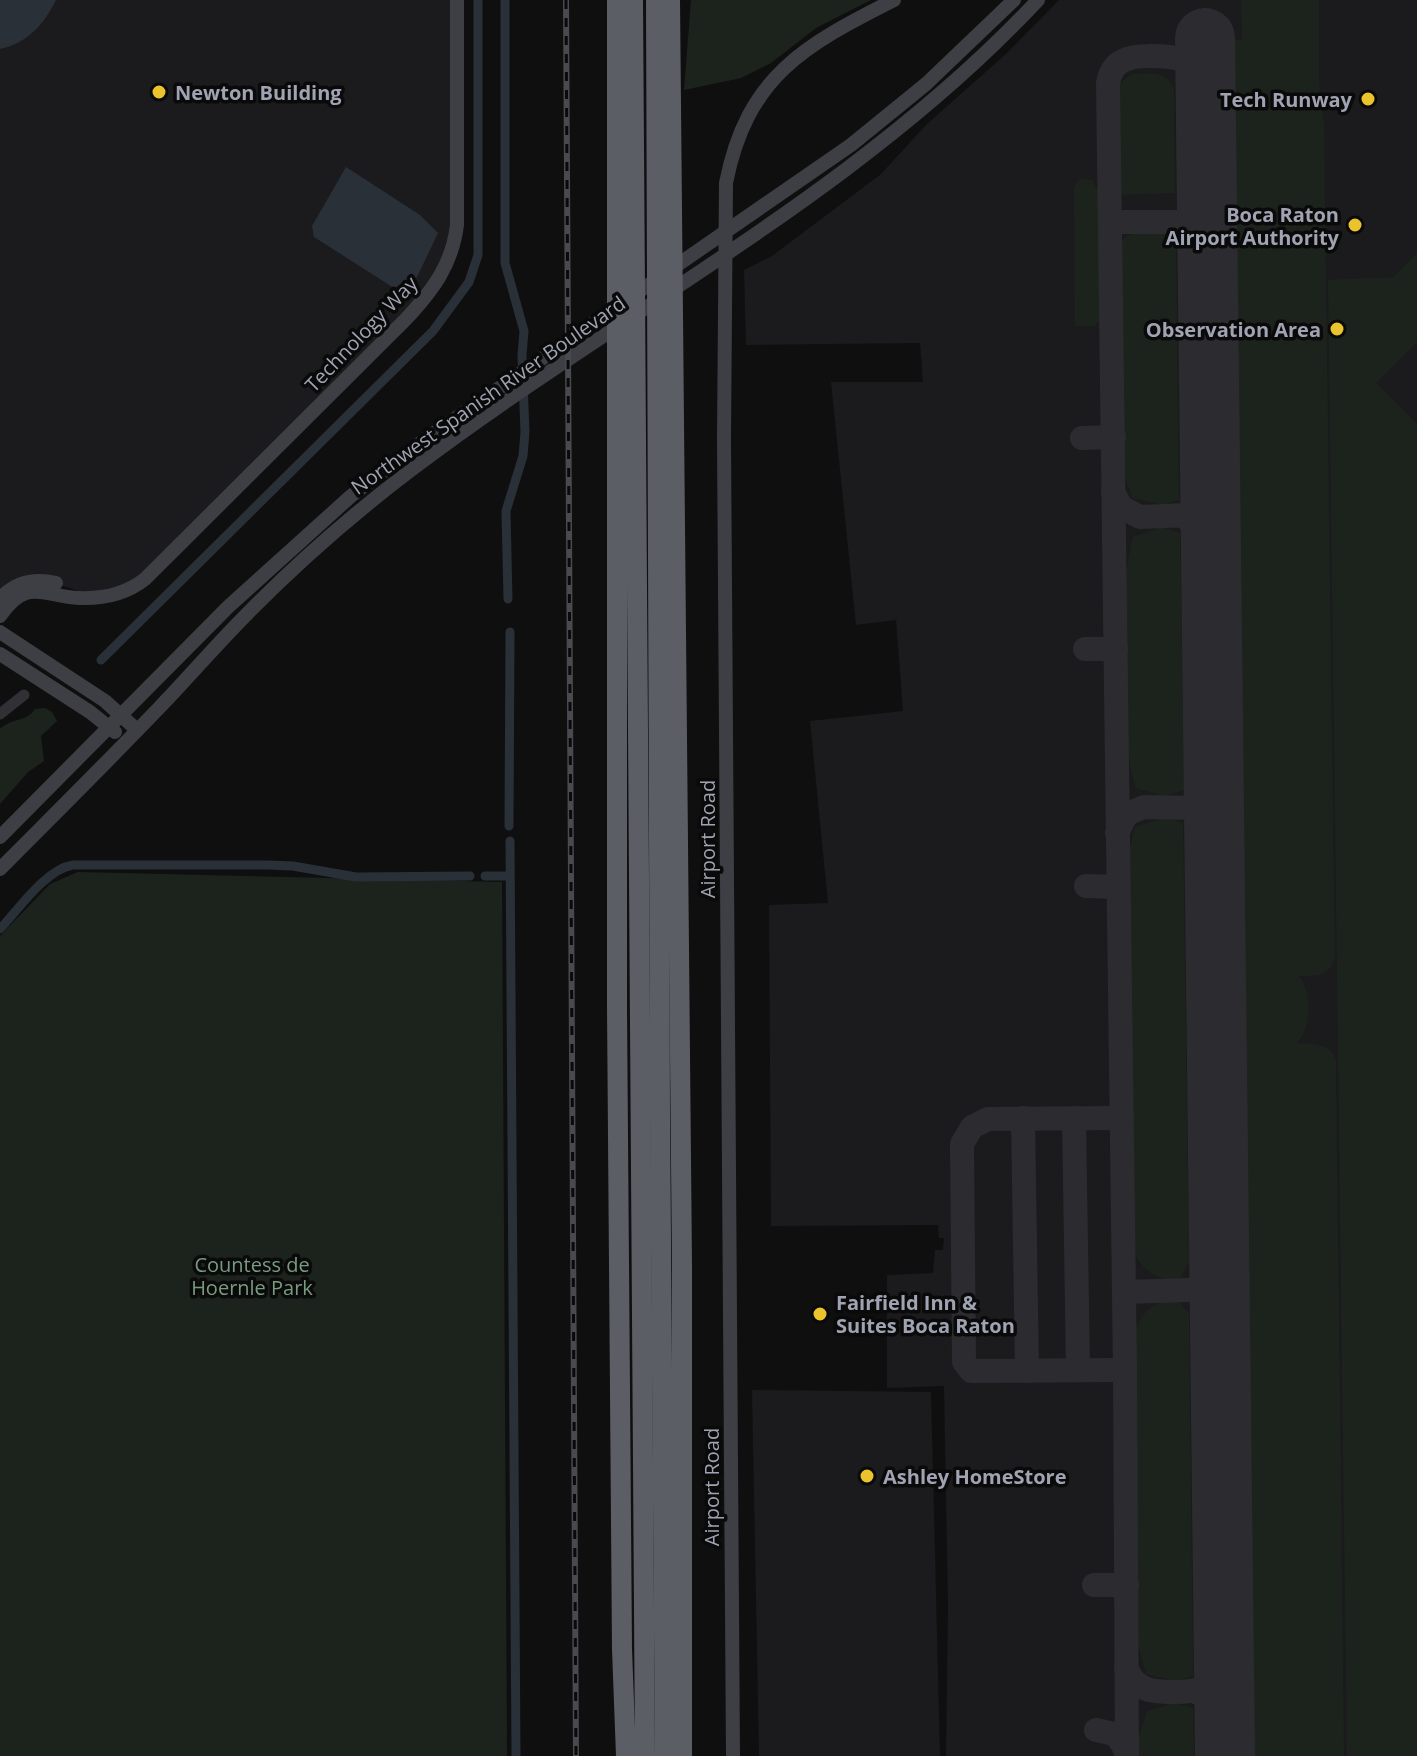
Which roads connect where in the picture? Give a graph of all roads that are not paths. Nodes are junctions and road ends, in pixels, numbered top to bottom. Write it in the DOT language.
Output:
graph roads {
  1 [pos="457,0"];
  2 [pos="617,0"];
  3 [pos="633,0"];
  4 [pos="656,0"];
  5 [pos="670,0"];
  6 [pos="682,0"];
  7 [pos="894,0"];
  8 [pos="1014,0"];
  9 [pos="1038,0"];
  10 [pos="671,80"];
  11 [pos="98,597"];
  12 [pos="0,599"];
  13 [pos="0,616"];
  14 [pos="0,632"];
  15 [pos="0,654"];
  16 [pos="24,695"];
  17 [pos="0,714"];
  18 [pos="121,715"];
  19 [pos="109,727"];
  20 [pos="137,730"];
  21 [pos="126,741"];
  22 [pos="0,837"];
  23 [pos="0,869"];
  24 [pos="639,880"];
  25 [pos="617,1007"];
  26 [pos="660,1112"];
  27 [pos="682,1265"];
  28 [pos="626,1756"];
  29 [pos="645,1756"];
  30 [pos="665,1756"];
  31 [pos="682,1756"];
  32 [pos="733,1756"];
  1 -- 11 [label="street, Technology Way"];
  2 -- 25 [label="highway"];
  3 -- 24 [label="highway"];
  4 -- 26 [label="highway"];
  5 -- 10 [label="highway"];
  6 -- 10 [label="highway"];
  7 -- 32 [label="street, Airport Road"];
  8 -- 18 [label="street, Northwest Spanish River Boulevard"];
  9 -- 20 [label="street, Northwest Spanish River Boulevard"];
  10 -- 27 [label="highway"];
  11 -- 12 [label="street"];
  11 -- 13 [label="street, Technology Way"];
  14 -- 18 [label="street"];
  15 -- 19 [label="street"];
  16 -- 17 [label="street"];
  18 -- 19 [label="street, Northwest Spanish River Boulevard"];
  18 -- 20 [label="street"];
  19 -- 21 [label="street"];
  19 -- 22 [label="street, Northwest Spanish River Boulevard"];
  20 -- 21 [label="street, Northwest Spanish River Boulevard"];
  21 -- 23 [label="street, Northwest Spanish River Boulevard"];
  24 -- 25 [label="highway"];
  24 -- 29 [label="highway"];
  25 -- 28 [label="highway"];
  26 -- 27 [label="highway"];
  26 -- 30 [label="highway"];
  27 -- 31 [label="highway"];
}
